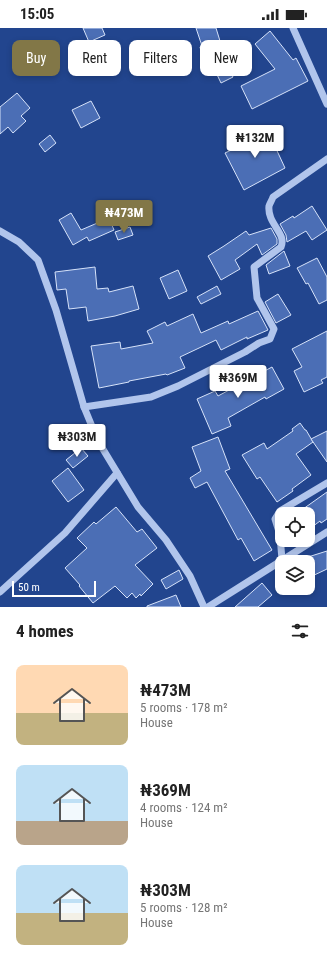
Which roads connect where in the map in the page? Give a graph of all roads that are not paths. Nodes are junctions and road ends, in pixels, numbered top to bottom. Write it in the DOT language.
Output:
graph roads {
  1 [pos="293,28"];
  2 [pos="327,104"];
  3 [pos="327,159"];
  4 [pos="0,231"];
  5 [pos="84,407"];
  6 [pos="117,473"];
  7 [pos="327,484"];
  8 [pos="327,532"];
  9 [pos="282,555"];
  10 [pos="290,555"];
  11 [pos="275,564"];
  12 [pos="0,592"];
  13 [pos="204,607"];
  14 [pos="208,607"];
  1 -- 2 [label="street"];
  3 -- 5 [label="street"];
  4 -- 5 [label="street"];
  5 -- 6 [label="street"];
  6 -- 12 [label="street"];
  6 -- 13 [label="street"];
  7 -- 9 [label="street"];
  8 -- 10 [label="street"];
  11 -- 14 [label="street"];
}
